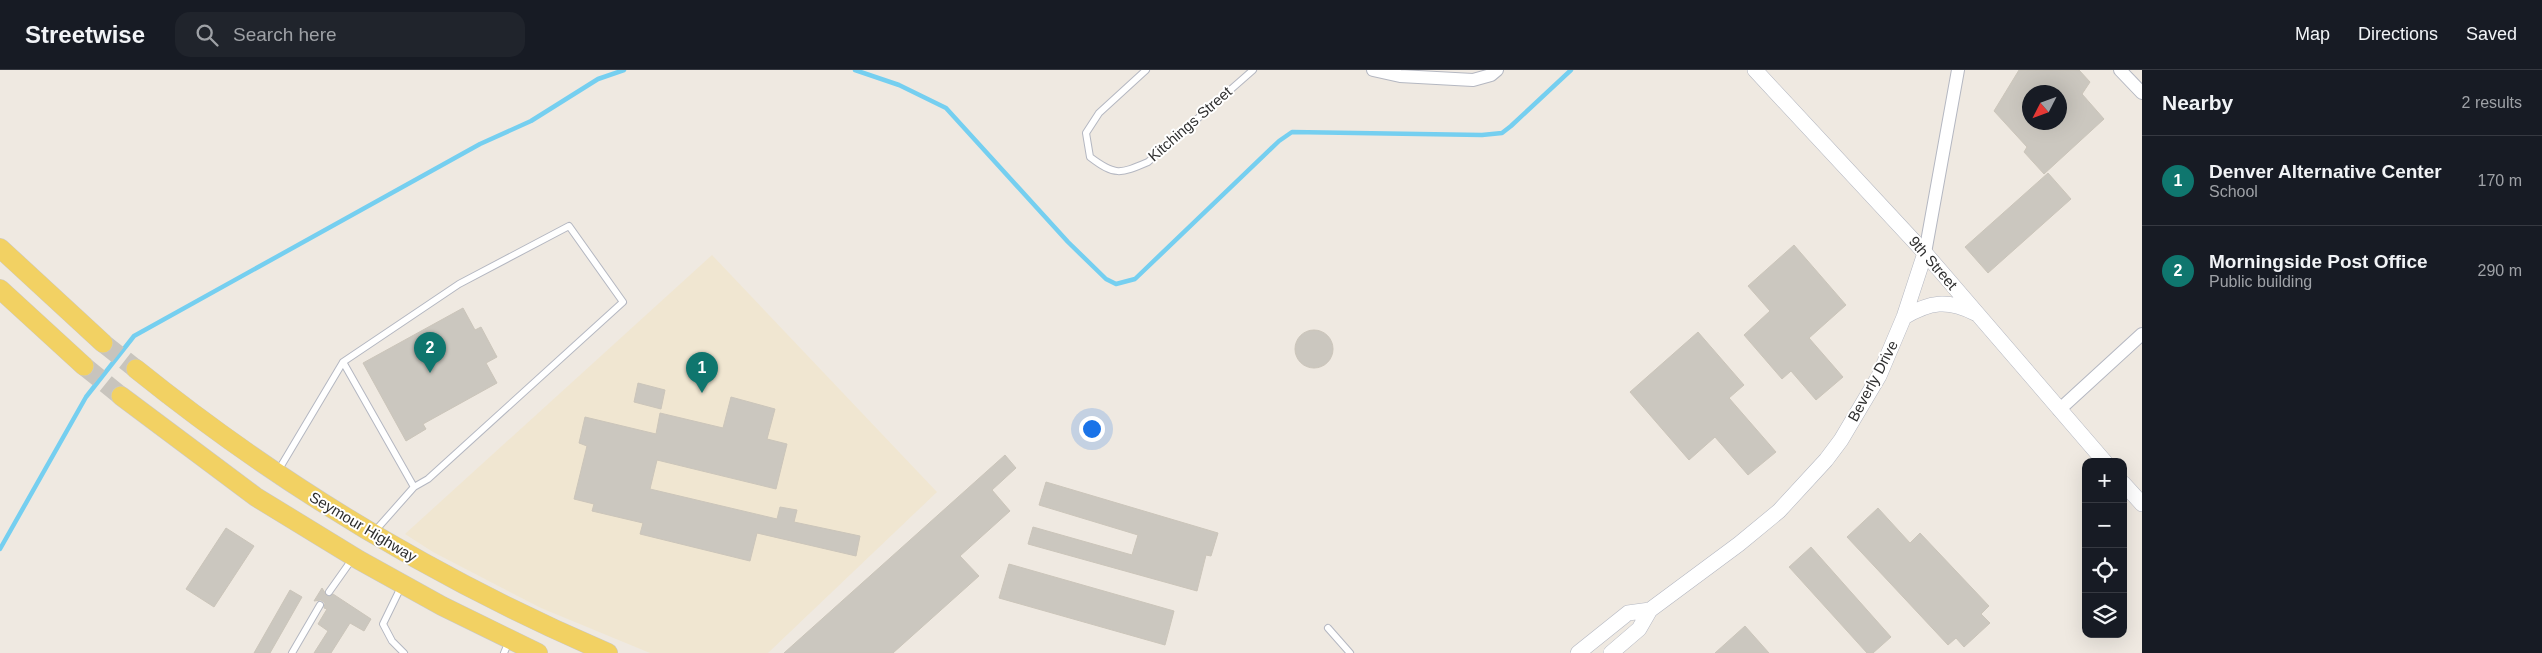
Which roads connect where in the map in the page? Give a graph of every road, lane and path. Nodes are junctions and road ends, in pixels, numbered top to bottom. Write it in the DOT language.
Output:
graph roads {
  1 [pos="1146,70"];
  2 [pos="1253,70"];
  3 [pos="1373,70"];
  4 [pos="1497,70"];
  5 [pos="1756,70"];
  6 [pos="1958,70"];
  7 [pos="2120,70"];
  8 [pos="2142,93"];
  9 [pos="1925,252"];
  10 [pos="3,257"];
  11 [pos="0,289"];
  12 [pos="1978,315"];
  13 [pos="1904,317"];
  14 [pos="2142,334"];
  15 [pos="103,343"];
  16 [pos="343,362"];
  17 [pos="84,366"];
  18 [pos="136,369"];
  19 [pos="120,396"];
  20 [pos="2060,410"];
  21 [pos="2102,458"];
  22 [pos="277,474"];
  23 [pos="414,487"];
  24 [pos="2127,487"];
  25 [pos="256,497"];
  26 [pos="2142,504"];
  27 [pos="372,534"];
  28 [pos="354,556"];
  29 [pos="403,584"];
  30 [pos="329,592"];
  31 [pos="485,596"];
  32 [pos="320,605"];
  33 [pos="1650,610"];
  34 [pos="474,623"];
  35 [pos="1328,628"];
  36 [pos="506,646"];
  37 [pos="292,653"];
  38 [pos="404,653"];
  39 [pos="538,653"];
  40 [pos="608,653"];
  41 [pos="1350,653"];
  42 [pos="1578,653"];
  43 [pos="1611,653"];
  1 -- 2 [label="lane, Kitchings Street"];
  3 -- 4 [label="street"];
  5 -- 9 [label="street, 9th Street"];
  6 -- 9 [label="street, Beverly Drive"];
  7 -- 8 [label="street"];
  9 -- 12 [label="street, 9th Street"];
  9 -- 13 [label="street, Beverly Drive"];
  10 -- 15 [label="main road"];
  11 -- 17 [label="main road"];
  12 -- 13 [label="street"];
  12 -- 20 [label="street, 9th Street"];
  13 -- 33 [label="street, Beverly Drive"];
  14 -- 20 [label="street"];
  16 -- 22 [label="lane"];
  16 -- 23 [label="lane"];
  16 -- 23 [label="lane"];
  18 -- 22 [label="main road, Seymour Highway"];
  19 -- 25 [label="main road, Seymour Highway"];
  20 -- 21 [label="street, 9th Street"];
  22 -- 25 [label="main road"];
  22 -- 27 [label="main road, Seymour Highway"];
  23 -- 27 [label="lane"];
  24 -- 26 [label="street"];
  25 -- 28 [label="main road, Seymour Highway"];
  27 -- 28 [label="main road"];
  27 -- 31 [label="main road, Seymour Highway"];
  28 -- 29 [label="main road, Seymour Highway"];
  28 -- 30 [label="lane"];
  29 -- 34 [label="main road, Seymour Highway"];
  29 -- 38 [label="lane"];
  31 -- 34 [label="main road"];
  31 -- 40 [label="main road, Seymour Highway"];
  32 -- 37 [label="lane"];
  33 -- 42 [label="street, Beverly Drive"];
  33 -- 43 [label="street, Beverly Drive"];
  34 -- 36 [label="main road, Seymour Highway"];
  35 -- 41 [label="lane"];
  36 -- 39 [label="main road, Seymour Highway"];
}
